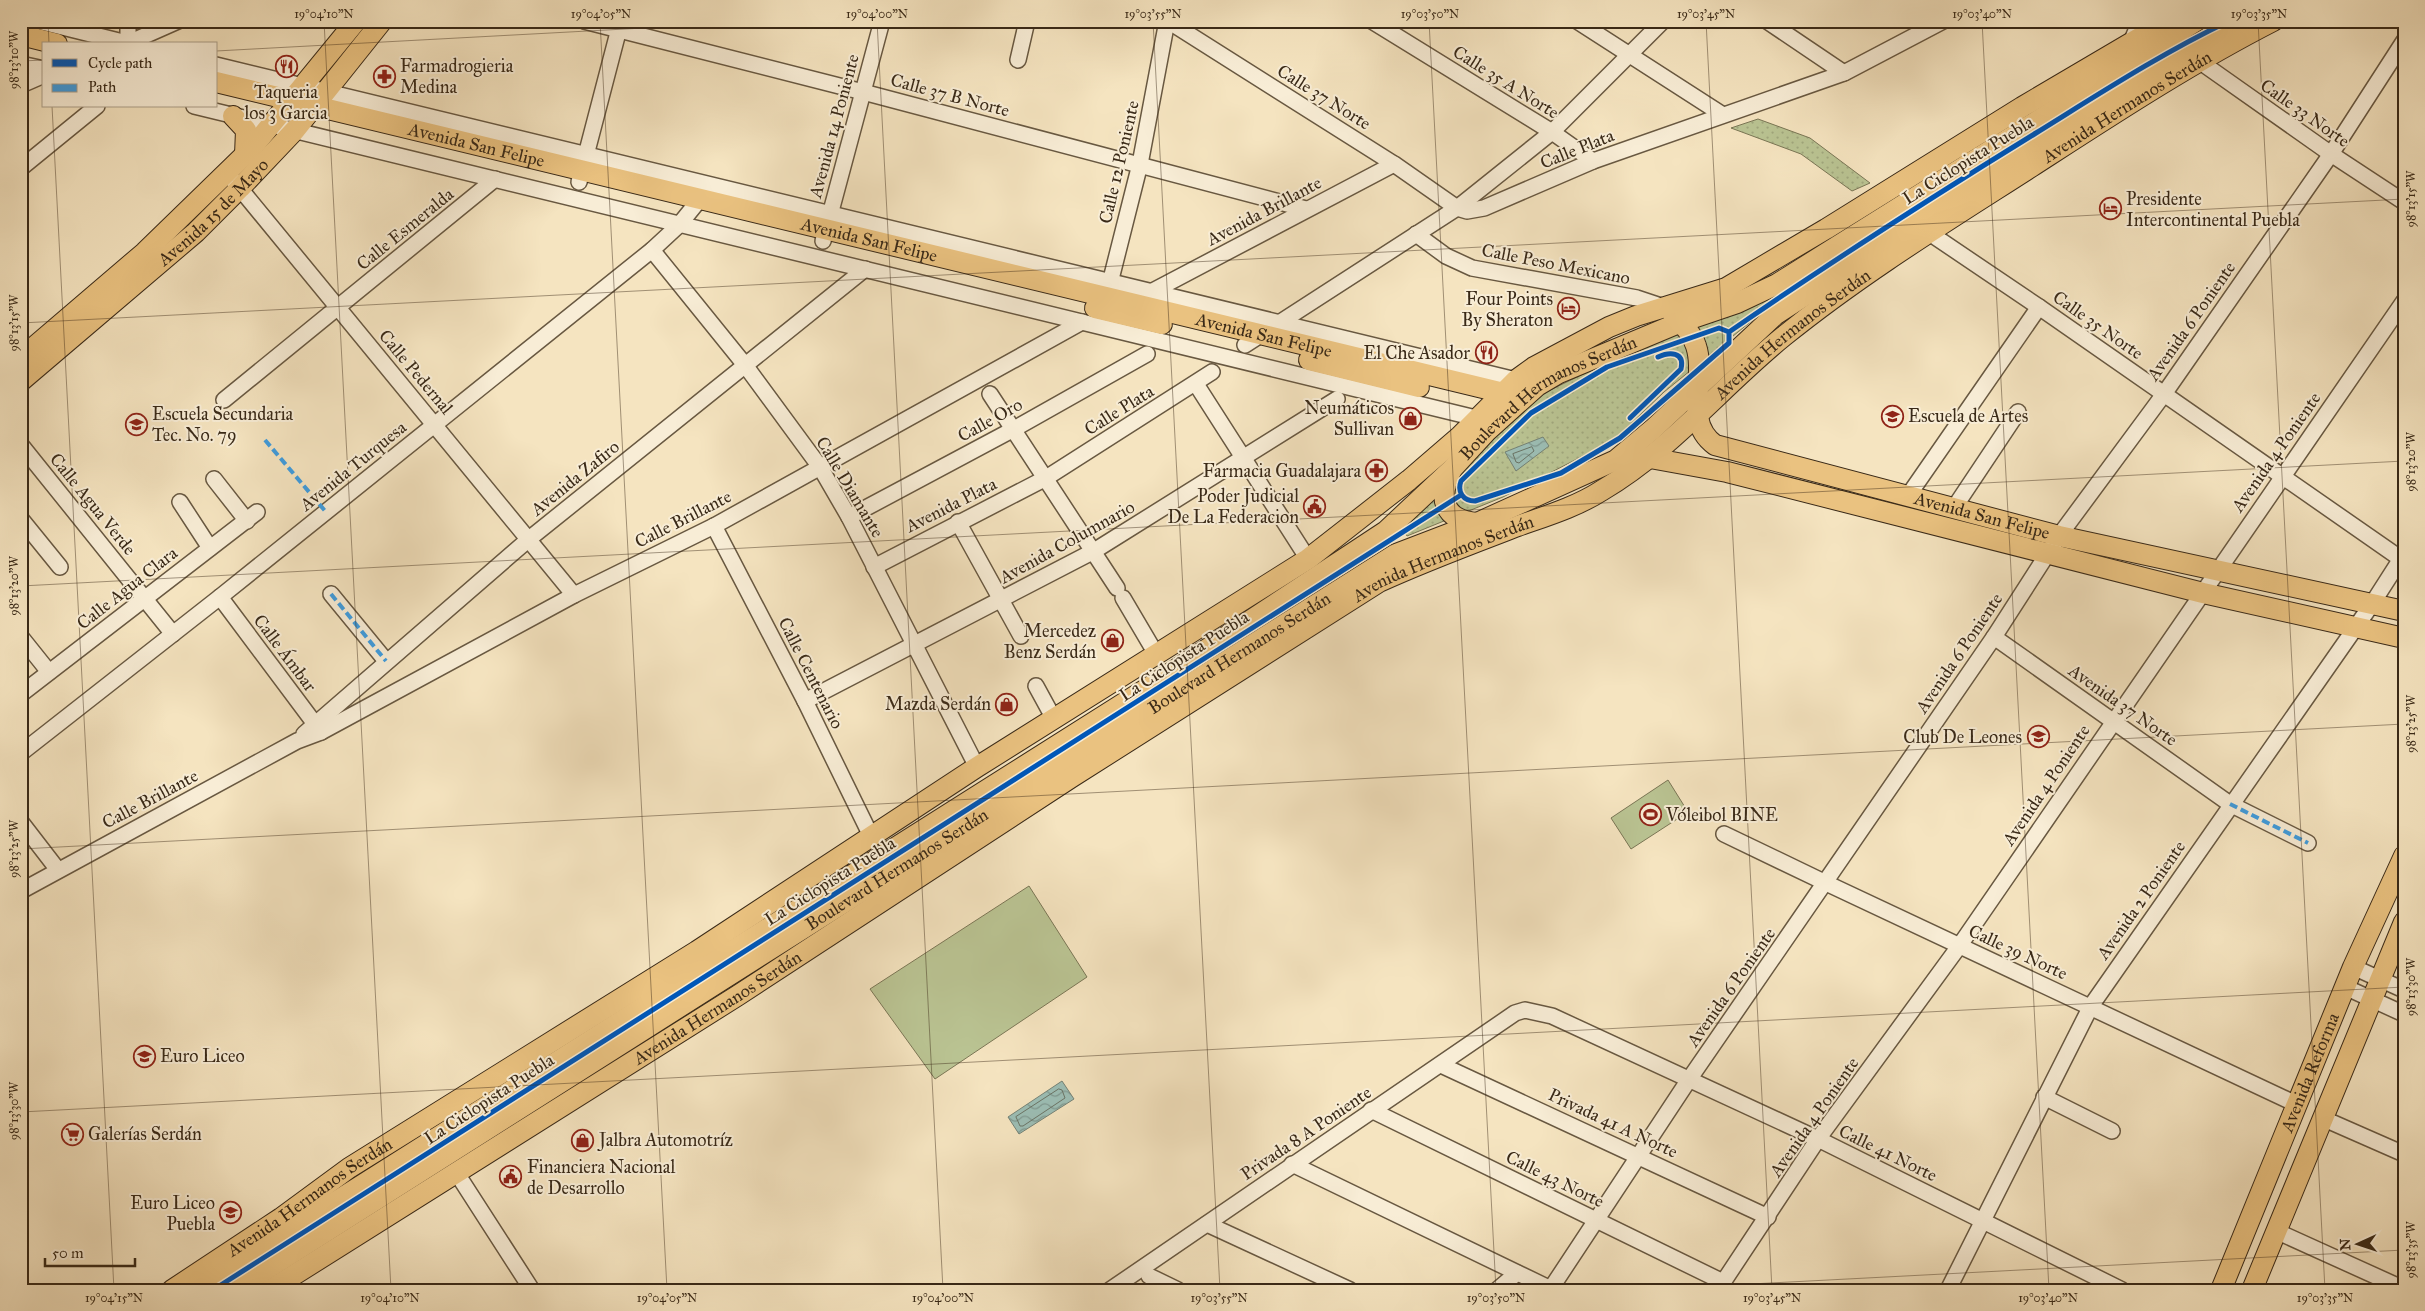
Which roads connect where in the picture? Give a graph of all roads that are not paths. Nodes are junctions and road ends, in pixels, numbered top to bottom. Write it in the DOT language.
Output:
graph roads {
  1 [pos="38,21"];
  2 [pos="128,21"];
  3 [pos="178,21"];
  4 [pos="356,21"];
  5 [pos="382,21"];
  6 [pos="584,21"];
  7 [pos="882,21"];
  8 [pos="1027,21"];
  9 [pos="1168,21"];
  10 [pos="1372,21"];
  11 [pos="1577,21"];
  12 [pos="1663,21"];
  13 [pos="1767,21"];
  14 [pos="1943,21"];
  15 [pos="2140,21"];
  16 [pos="2196,21"];
  17 [pos="2241,21"];
  18 [pos="2273,21"];
  19 [pos="2166,22"];
  20 [pos="620,26"];
  21 [pos="21,35"];
  22 [pos="2404,40"];
  23 [pos="49,42"];
  24 [pos="120,42"];
  25 [pos="128,42"];
  26 [pos="132,42"];
  27 [pos="2131,42"];
  28 [pos="2153,47"];
  29 [pos="21,48"];
  30 [pos="42,53"];
  31 [pos="1630,55"];
  32 [pos="2188,56"];
  33 [pos="1018,60"];
  34 [pos="21,64"];
  35 [pos="218,66"];
  36 [pos="2121,67"];
  37 [pos="42,69"];
  38 [pos="1844,73"];
  39 [pos="42,76"];
  40 [pos="218,83"];
  41 [pos="2135,83"];
  42 [pos="21,85"];
  43 [pos="862,92"];
  44 [pos="218,95"];
  45 [pos="288,106"];
  46 [pos="95,108"];
  47 [pos="202,108"];
  48 [pos="310,111"];
  49 [pos="1723,115"];
  50 [pos="233,116"];
  51 [pos="1552,132"];
  52 [pos="2331,154"];
  53 [pos="245,155"];
  54 [pos="1593,161"];
  55 [pos="1140,164"];
  56 [pos="1394,164"];
  57 [pos="21,168"];
  58 [pos="581,169"];
  59 [pos="495,179"];
  60 [pos="234,181"];
  61 [pos="2404,202"];
  62 [pos="696,204"];
  63 [pos="1458,208"];
  64 [pos="1306,209"];
  65 [pos="679,225"];
  66 [pos="1924,226"];
  67 [pos="827,228"];
  68 [pos="1416,234"];
  69 [pos="1890,240"];
  70 [pos="652,250"];
  71 [pos="1856,262"];
  72 [pos="1882,264"];
  73 [pos="865,269"];
  74 [pos="1151,292"];
  75 [pos="1106,296"];
  76 [pos="2404,301"];
  77 [pos="2039,306"];
  78 [pos="338,308"];
  79 [pos="1667,308"];
  80 [pos="1082,322"];
  81 [pos="1681,322"];
  82 [pos="1278,324"];
  83 [pos="1253,340"];
  84 [pos="1147,354"];
  85 [pos="24,364"];
  86 [pos="745,365"];
  87 [pos="1212,372"];
  88 [pos="1196,384"];
  89 [pos="1699,384"];
  90 [pos="990,394"];
  91 [pos="2164,394"];
  92 [pos="1337,399"];
  93 [pos="224,400"];
  94 [pos="1502,403"];
  95 [pos="2018,412"];
  96 [pos="1697,416"];
  97 [pos="435,425"];
  98 [pos="1014,429"];
  99 [pos="22,446"];
  100 [pos="1244,458"];
  101 [pos="1650,458"];
  102 [pos="1616,460"];
  103 [pos="1800,467"];
  104 [pos="820,468"];
  105 [pos="1452,469"];
  106 [pos="2282,477"];
  107 [pos="1046,478"];
  108 [pos="214,479"];
  109 [pos="1794,489"];
  110 [pos="1908,496"];
  111 [pos="180,502"];
  112 [pos="1954,508"];
  113 [pos="1500,514"];
  114 [pos="849,517"];
  115 [pos="21,519"];
  116 [pos="958,522"];
  117 [pos="1530,522"];
  118 [pos="1477,524"];
  119 [pos="714,526"];
  120 [pos="2059,536"];
  121 [pos="529,539"];
  122 [pos="210,548"];
  123 [pos="1094,552"];
  124 [pos="2048,553"];
  125 [pos="2403,558"];
  126 [pos="1308,559"];
  127 [pos="60,567"];
  128 [pos="874,567"];
  129 [pos="2218,571"];
  130 [pos="2203,593"];
  131 [pos="331,594"];
  132 [pos="574,595"];
  133 [pos="220,597"];
  134 [pos="144,598"];
  135 [pos="1000,600"];
  136 [pos="2372,604"];
  137 [pos="2404,611"];
  138 [pos="2355,625"];
  139 [pos="173,634"];
  140 [pos="1020,636"];
  141 [pos="21,637"];
  142 [pos="1994,637"];
  143 [pos="2404,638"];
  144 [pos="914,644"];
  145 [pos="1156,654"];
  146 [pos="386,661"];
  147 [pos="49,672"];
  148 [pos="1036,686"];
  149 [pos="21,694"];
  150 [pos="805,701"];
  151 [pos="1060,714"];
  152 [pos="1101,717"];
  153 [pos="2113,720"];
  154 [pos="318,728"];
  155 [pos="21,753"];
  156 [pos="1023,766"];
  157 [pos="977,767"];
  158 [pos="950,785"];
  159 [pos="2230,804"];
  160 [pos="21,822"];
  161 [pos="1724,834"];
  162 [pos="872,838"];
  163 [pos="2308,843"];
  164 [pos="889,850"];
  165 [pos="2404,856"];
  166 [pos="58,870"];
  167 [pos="813,876"];
  168 [pos="1826,883"];
  169 [pos="21,891"];
  170 [pos="2404,922"];
  171 [pos="1960,945"];
  172 [pos="697,951"];
  173 [pos="2353,967"];
  174 [pos="2380,979"];
  175 [pos="679,984"];
  176 [pos="2345,987"];
  177 [pos="2404,990"];
  178 [pos="2371,1000"];
  179 [pos="2091,1006"];
  180 [pos="675,1010"];
  181 [pos="1525,1010"];
  182 [pos="2404,1014"];
  183 [pos="636,1058"];
  184 [pos="1441,1065"];
  185 [pos="1688,1081"];
  186 [pos="2044,1097"];
  187 [pos="2296,1104"];
  188 [pos="1371,1110"];
  189 [pos="436,1114"];
  190 [pos="2322,1118"];
  191 [pos="526,1127"];
  192 [pos="484,1129"];
  193 [pos="2112,1131"];
  194 [pos="456,1136"];
  195 [pos="508,1138"];
  196 [pos="1818,1139"];
  197 [pos="2404,1154"];
  198 [pos="1639,1155"];
  199 [pos="1292,1164"];
  200 [pos="456,1172"];
  201 [pos="1768,1217"];
  202 [pos="1596,1219"];
  203 [pos="1982,1219"];
  204 [pos="1206,1224"];
  205 [pos="2276,1231"];
  206 [pos="1517,1273"];
  207 [pos="1149,1276"];
  208 [pos="1721,1286"];
  209 [pos="246,1287"];
  210 [pos="1551,1289"];
  211 [pos="2404,1289"];
  212 [pos="172,1290"];
  213 [pos="196,1290"];
  214 [pos="270,1290"];
  215 [pos="532,1290"];
  216 [pos="1110,1290"];
  217 [pos="1178,1290"];
  218 [pos="1350,1290"];
  219 [pos="1497,1290"];
  220 [pos="1948,1290"];
  221 [pos="2122,1290"];
  222 [pos="2221,1290"];
  223 [pos="2252,1290"];
  1 -- 24 [label="street"];
  2 -- 25 [label="street"];
  3 -- 26 [label="street"];
  4 -- 45 [label="main road, Avenida 15 de Mayo"];
  5 -- 48 [label="main road, Avenida 15 de Mayo"];
  6 -- 20 [label="street, Calle 37 B Norte"];
  7 -- 43 [label="street, Avenida 14 Poniente"];
  8 -- 33 [label="street"];
  9 -- 55 [label="street, Calle 12 Poniente"];
  9 -- 56 [label="street, Calle 37 Norte"];
  10 -- 51 [label="street, Calle 35 A Norte"];
  11 -- 31 [label="street"];
  12 -- 31 [label="street"];
  13 -- 38 [label="street"];
  14 -- 38 [label="street, Calle Plata"];
  15 -- 27 [label="street"];
  16 -- 28 [label="main road, Boulevard Hermanos Serdán"];
  17 -- 32 [label="main road, Boulevard Hermanos Serdán"];
  18 -- 32 [label="main road, Avenida Hermanos Serdán"];
  19 -- 27 [label="main road, Avenida Hermanos Serdán"];
  19 -- 28 [label="street"];
  20 -- 43 [label="street, Calle 37 B Norte"];
  20 -- 58 [label="street"];
  21 -- 23 [label="main road"];
  22 -- 52 [label="street, Avenida 6 Poniente"];
  27 -- 36 [label="street"];
  27 -- 79 [label="main road, Avenida Hermanos Serdán"];
  28 -- 36 [label="main road, Boulevard Hermanos Serdán"];
  28 -- 41 [label="street"];
  29 -- 30 [label="main road"];
  31 -- 49 [label="street"];
  31 -- 51 [label="street"];
  32 -- 41 [label="main road, Boulevard Hermanos Serdán"];
  32 -- 52 [label="street, Calle 33 Norte"];
  32 -- 66 [label="main road, Avenida Hermanos Serdán"];
  34 -- 37 [label="street"];
  35 -- 45 [label="street, Avenida San Felipe"];
  36 -- 81 [label="main road, Boulevard Hermanos Serdán"];
  38 -- 49 [label="street, Calle Plata"];
  39 -- 42 [label="street"];
  40 -- 45 [label="main road, Avenida San Felipe"];
  41 -- 66 [label="main road, Boulevard Hermanos Serdán"];
  43 -- 55 [label="street, Calle 37 B Norte"];
  43 -- 67 [label="street, Avenida 14 Poniente"];
  44 -- 45 [label="main road, Avenida San Felipe"];
  45 -- 48 [label="main road, Avenida San Felipe"];
  45 -- 48 [label="street, Avenida San Felipe"];
  45 -- 50 [label="street, Avenida San Felipe"];
  45 -- 53 [label="main road, Avenida 15 de Mayo"];
  46 -- 57 [label="street"];
  47 -- 50 [label="street, Avenida San Felipe"];
  48 -- 58 [label="main road, Avenida San Felipe"];
  48 -- 58 [label="street, Avenida San Felipe"];
  48 -- 59 [label="street, Avenida San Felipe"];
  48 -- 60 [label="main road, Avenida 15 de Mayo"];
  49 -- 54 [label="street, Calle Plata"];
  50 -- 53 [label="main road"];
  51 -- 54 [label="street, Calle 35 A Norte"];
  51 -- 63 [label="street"];
  52 -- 61 [label="street, Calle 33 Norte"];
  52 -- 91 [label="street, Avenida 6 Poniente"];
  53 -- 60 [label="main road, Avenida 15 de Mayo"];
  54 -- 63 [label="street, Calle Plata"];
  55 -- 64 [label="street, Calle 37 B Norte"];
  55 -- 75 [label="street, Calle 12 Poniente"];
  56 -- 63 [label="street, Calle 37 Norte"];
  56 -- 64 [label="street, Avenida Brillante"];
  58 -- 62 [label="main road, Avenida San Felipe"];
  58 -- 67 [label="street, Avenida San Felipe"];
  59 -- 65 [label="street, Avenida San Felipe"];
  59 -- 78 [label="street, Calle Esmeralda"];
  60 -- 78 [label="street, Calle Pedernal"];
  60 -- 85 [label="main road, Avenida 15 de Mayo"];
  62 -- 65 [label="street, Avenida Turquesa"];
  62 -- 67 [label="main road, Avenida San Felipe"];
  63 -- 68 [label="street"];
  64 -- 74 [label="street, Avenida Brillante"];
  65 -- 70 [label="street, Avenida Turquesa"];
  65 -- 73 [label="street, Avenida San Felipe"];
  66 -- 69 [label="main road, Boulevard Hermanos Serdán"];
  66 -- 72 [label="main road, Avenida Hermanos Serdán"];
  66 -- 77 [label="street, Calle 35 Norte"];
  67 -- 75 [label="main road, Avenida San Felipe"];
  67 -- 75 [label="street, Avenida San Felipe"];
  68 -- 79 [label="street, Calle Peso Mexicano"];
  68 -- 82 [label="street"];
  69 -- 71 [label="main road, Boulevard Hermanos Serdán"];
  69 -- 72 [label="main road"];
  70 -- 86 [label="street, Calle Diamante"];
  70 -- 97 [label="street, Avenida Turquesa"];
  71 -- 72 [label="main road"];
  71 -- 89 [label="main road, Boulevard Hermanos Serdán"];
  72 -- 96 [label="main road, Avenida Hermanos Serdán"];
  73 -- 80 [label="street, Avenida San Felipe"];
  73 -- 86 [label="street, Avenida Zafiro"];
  74 -- 75 [label="street, Avenida San Felipe"];
  74 -- 82 [label="street, Avenida San Felipe"];
  75 -- 83 [label="main road, Avenida San Felipe"];
  76 -- 106 [label="street, Avenida 4 Poniente"];
  77 -- 91 [label="street, Calle 35 Norte"];
  77 -- 110 [label="street"];
  78 -- 93 [label="street, Calle Esmeralda"];
  78 -- 97 [label="street, Calle Pedernal"];
  79 -- 81 [label="main road, Avenida San Felipe"];
  79 -- 94 [label="main road, Avenida Hermanos Serdán"];
  80 -- 94 [label="street, Avenida San Felipe"];
  80 -- 104 [label="street, Calle Brillante"];
  81 -- 89 [label="main road, Avenida San Felipe"];
  81 -- 94 [label="main road, Boulevard Hermanos Serdán"];
  82 -- 83 [label="street"];
  82 -- 94 [label="street, Avenida San Felipe"];
  83 -- 94 [label="main road, Avenida San Felipe"];
  84 -- 98 [label="street, Calle Oro"];
  86 -- 104 [label="street, Calle Diamante"];
  86 -- 121 [label="street, Avenida Zafiro"];
  87 -- 88 [label="street, Calle Plata"];
  88 -- 100 [label="street"];
  88 -- 107 [label="street, Calle Plata"];
  89 -- 96 [label="main road, Avenida San Felipe"];
  89 -- 102 [label="main road, Boulevard Hermanos Serdán"];
  90 -- 98 [label="street"];
  91 -- 106 [label="street, Calle 35 Norte"];
  91 -- 120 [label="street, Avenida 6 Poniente"];
  92 -- 100 [label="street, Avenida Columnario"];
  94 -- 105 [label="main road, Boulevard Hermanos Serdán"];
  94 -- 126 [label="main road, Avenida Hermanos Serdán"];
  95 -- 112 [label="street"];
  96 -- 101 [label="main road, Avenida Hermanos Serdán"];
  96 -- 103 [label="main road, Avenida San Felipe"];
  97 -- 121 [label="street, Calle Pedernal"];
  97 -- 133 [label="street, Avenida Turquesa"];
  98 -- 107 [label="street"];
  98 -- 114 [label="street, Calle Oro"];
  99 -- 134 [label="street, Calle Agua Verde"];
  100 -- 123 [label="street, Avenida Columnario"];
  100 -- 126 [label="street"];
  101 -- 102 [label="main road, Avenida San Felipe"];
  101 -- 109 [label="main road, Avenida San Felipe"];
  101 -- 117 [label="main road, Avenida Hermanos Serdán"];
  102 -- 113 [label="main road, Boulevard Hermanos Serdán"];
  103 -- 109 [label="main road"];
  103 -- 110 [label="main road, Avenida San Felipe"];
  104 -- 114 [label="street, Calle Diamante"];
  104 -- 119 [label="street, Calle Brillante"];
  105 -- 118 [label="main road"];
  105 -- 152 [label="main road, Boulevard Hermanos Serdán"];
  106 -- 125 [label="street, Calle 35 Norte"];
  106 -- 129 [label="street, Avenida 4 Poniente"];
  107 -- 116 [label="street, Avenida Plata"];
  107 -- 123 [label="street"];
  108 -- 122 [label="street, Calle Agua Clara"];
  109 -- 124 [label="main road, Avenida San Felipe"];
  110 -- 112 [label="main road, Avenida San Felipe"];
  111 -- 122 [label="street"];
  112 -- 120 [label="main road, Avenida San Felipe"];
  113 -- 117 [label="main road"];
  113 -- 118 [label="main road, Boulevard Hermanos Serdán"];
  114 -- 128 [label="street, Calle Diamante"];
  115 -- 127 [label="street"];
  116 -- 128 [label="street, Avenida Plata"];
  116 -- 135 [label="street"];
  117 -- 183 [label="main road, Avenida Hermanos Serdán"];
  118 -- 180 [label="main road, Boulevard Hermanos Serdán"];
  119 -- 132 [label="street, Calle Brillante"];
  119 -- 150 [label="street, Calle Centenario"];
  120 -- 124 [label="street, Avenida 6 Poniente"];
  120 -- 129 [label="main road, Avenida San Felipe"];
  121 -- 132 [label="street, Calle Pedernal"];
  121 -- 146 [label="street, Avenida Zafiro"];
  122 -- 134 [label="street, Calle Agua Clara"];
  123 -- 135 [label="street, Avenida Columnario"];
  123 -- 145 [label="street"];
  124 -- 130 [label="main road, Avenida San Felipe"];
  124 -- 142 [label="street, Avenida 6 Poniente"];
  125 -- 136 [label="street, Avenida 2 Poniente"];
  126 -- 145 [label="main road, Avenida Hermanos Serdán"];
  128 -- 144 [label="street, Calle Diamante"];
  129 -- 130 [label="street, Avenida 4 Poniente"];
  129 -- 136 [label="main road, Avenida San Felipe"];
  130 -- 138 [label="main road, Avenida San Felipe"];
  130 -- 153 [label="street, Avenida 4 Poniente"];
  131 -- 146 [label="street"];
  132 -- 154 [label="street, Calle Brillante"];
  133 -- 139 [label="street, Avenida Turquesa"];
  133 -- 154 [label="street, Calle Ámbar"];
  134 -- 139 [label="street, Calle Agua Verde"];
  134 -- 147 [label="street, Calle Agua Clara"];
  135 -- 140 [label="street"];
  135 -- 144 [label="street, Avenida Columnario"];
  136 -- 137 [label="main road, Avenida San Felipe"];
  136 -- 138 [label="street, Avenida 2 Poniente"];
  138 -- 143 [label="main road, Avenida San Felipe"];
  138 -- 159 [label="street, Avenida 2 Poniente"];
  139 -- 155 [label="street, Avenida Turquesa"];
  141 -- 147 [label="street"];
  142 -- 153 [label="street, Avenida 37 Norte"];
  142 -- 168 [label="street, Avenida 6 Poniente"];
  144 -- 150 [label="street, Avenida Columnario"];
  144 -- 157 [label="street, Calle Diamante"];
  145 -- 151 [label="main road, Avenida Hermanos Serdán"];
  146 -- 154 [label="street, Avenida Zafiro"];
  147 -- 149 [label="street, Calle Agua Clara"];
  148 -- 151 [label="street"];
  150 -- 162 [label="street, Calle Centenario"];
  151 -- 152 [label="main road"];
  151 -- 157 [label="main road, Avenida Hermanos Serdán"];
  152 -- 156 [label="main road, Boulevard Hermanos Serdán"];
  153 -- 159 [label="street, Avenida 37 Norte"];
  153 -- 171 [label="street, Avenida 4 Poniente"];
  154 -- 166 [label="street, Calle Brillante"];
  156 -- 158 [label="main road"];
  156 -- 164 [label="main road, Boulevard Hermanos Serdán"];
  157 -- 158 [label="main road, Avenida Hermanos Serdán"];
  158 -- 162 [label="main road, Avenida Hermanos Serdán"];
  159 -- 163 [label="street, Avenida 37 Norte"];
  159 -- 179 [label="street, Avenida 2 Poniente"];
  160 -- 166 [label="street"];
  161 -- 168 [label="street, Calle 39 Norte"];
  162 -- 167 [label="main road, Avenida Hermanos Serdán"];
  164 -- 167 [label="main road"];
  164 -- 175 [label="main road, Boulevard Hermanos Serdán"];
  165 -- 173 [label="main road, Avenida Reforma"];
  166 -- 169 [label="street, Calle Brillante"];
  167 -- 172 [label="main road, Avenida Hermanos Serdán"];
  168 -- 171 [label="street, Calle 39 Norte"];
  168 -- 185 [label="street, Avenida 6 Poniente"];
  170 -- 174 [label="main road, Avenida Reforma"];
  171 -- 179 [label="street, Calle 39 Norte"];
  171 -- 196 [label="street, Avenida 4 Poniente"];
  172 -- 175 [label="main road"];
  172 -- 189 [label="main road, Avenida Hermanos Serdán"];
  173 -- 174 [label="street"];
  173 -- 176 [label="main road, Avenida Reforma"];
  174 -- 177 [label="street"];
  174 -- 178 [label="main road, Avenida Reforma"];
  175 -- 194 [label="main road, Boulevard Hermanos Serdán"];
  176 -- 178 [label="street"];
  176 -- 187 [label="main road, Avenida Reforma"];
  178 -- 182 [label="street"];
  178 -- 190 [label="main road, Avenida Reforma"];
  179 -- 186 [label="street, Avenida 2 Poniente"];
  179 -- 187 [label="street, Calle 39 Norte"];
  180 -- 183 [label="main road"];
  180 -- 192 [label="main road, Boulevard Hermanos Serdán"];
  181 -- 184 [label="street, Privada 8 A Poniente"];
  181 -- 185 [label="street, Calle 41 Norte"];
  183 -- 191 [label="main road, Avenida Hermanos Serdán"];
  184 -- 188 [label="street, Privada 8 A Poniente"];
  184 -- 198 [label="street, Privada 41 A Norte"];
  185 -- 196 [label="street, Calle 41 Norte"];
  185 -- 198 [label="street, Avenida 6 Poniente"];
  186 -- 193 [label="street"];
  186 -- 203 [label="street, Avenida 2 Poniente"];
  187 -- 222 [label="main road, Avenida Reforma"];
  188 -- 199 [label="street, Privada 8 A Poniente"];
  188 -- 202 [label="street, Calle 43 Norte"];
  189 -- 194 [label="main road"];
  189 -- 212 [label="main road, Avenida Hermanos Serdán"];
  190 -- 197 [label="street"];
  190 -- 205 [label="main road, Avenida Reforma"];
  191 -- 192 [label="main road"];
  191 -- 195 [label="main road, Avenida Hermanos Serdán"];
  192 -- 194 [label="main road, Boulevard Hermanos Serdán"];
  194 -- 195 [label="main road"];
  194 -- 209 [label="main road, Boulevard Hermanos Serdán"];
  194 -- 213 [label="main road, Boulevard Hermanos Serdán"];
  195 -- 200 [label="main road, Avenida Hermanos Serdán"];
  196 -- 201 [label="street, Avenida 4 Poniente"];
  196 -- 203 [label="street, Calle 41 Norte"];
  198 -- 201 [label="street, Privada 41 A Norte"];
  198 -- 202 [label="street, Avenida 6 Poniente"];
  199 -- 204 [label="street, Privada 8 A Poniente"];
  199 -- 206 [label="street"];
  200 -- 214 [label="main road, Avenida Hermanos Serdán"];
  200 -- 215 [label="street"];
  201 -- 208 [label="street, Avenida 4 Poniente"];
  202 -- 208 [label="street, Calle 43 Norte"];
  202 -- 210 [label="street, Avenida 6 Poniente"];
  203 -- 220 [label="street, Avenida 2 Poniente"];
  203 -- 221 [label="street, Calle 41 Norte"];
  204 -- 216 [label="street, Privada 8 A Poniente"];
  204 -- 218 [label="street"];
  205 -- 211 [label="street"];
  205 -- 223 [label="main road, Avenida Reforma"];
  206 -- 210 [label="street"];
  206 -- 219 [label="street"];
  207 -- 217 [label="street"];
}
